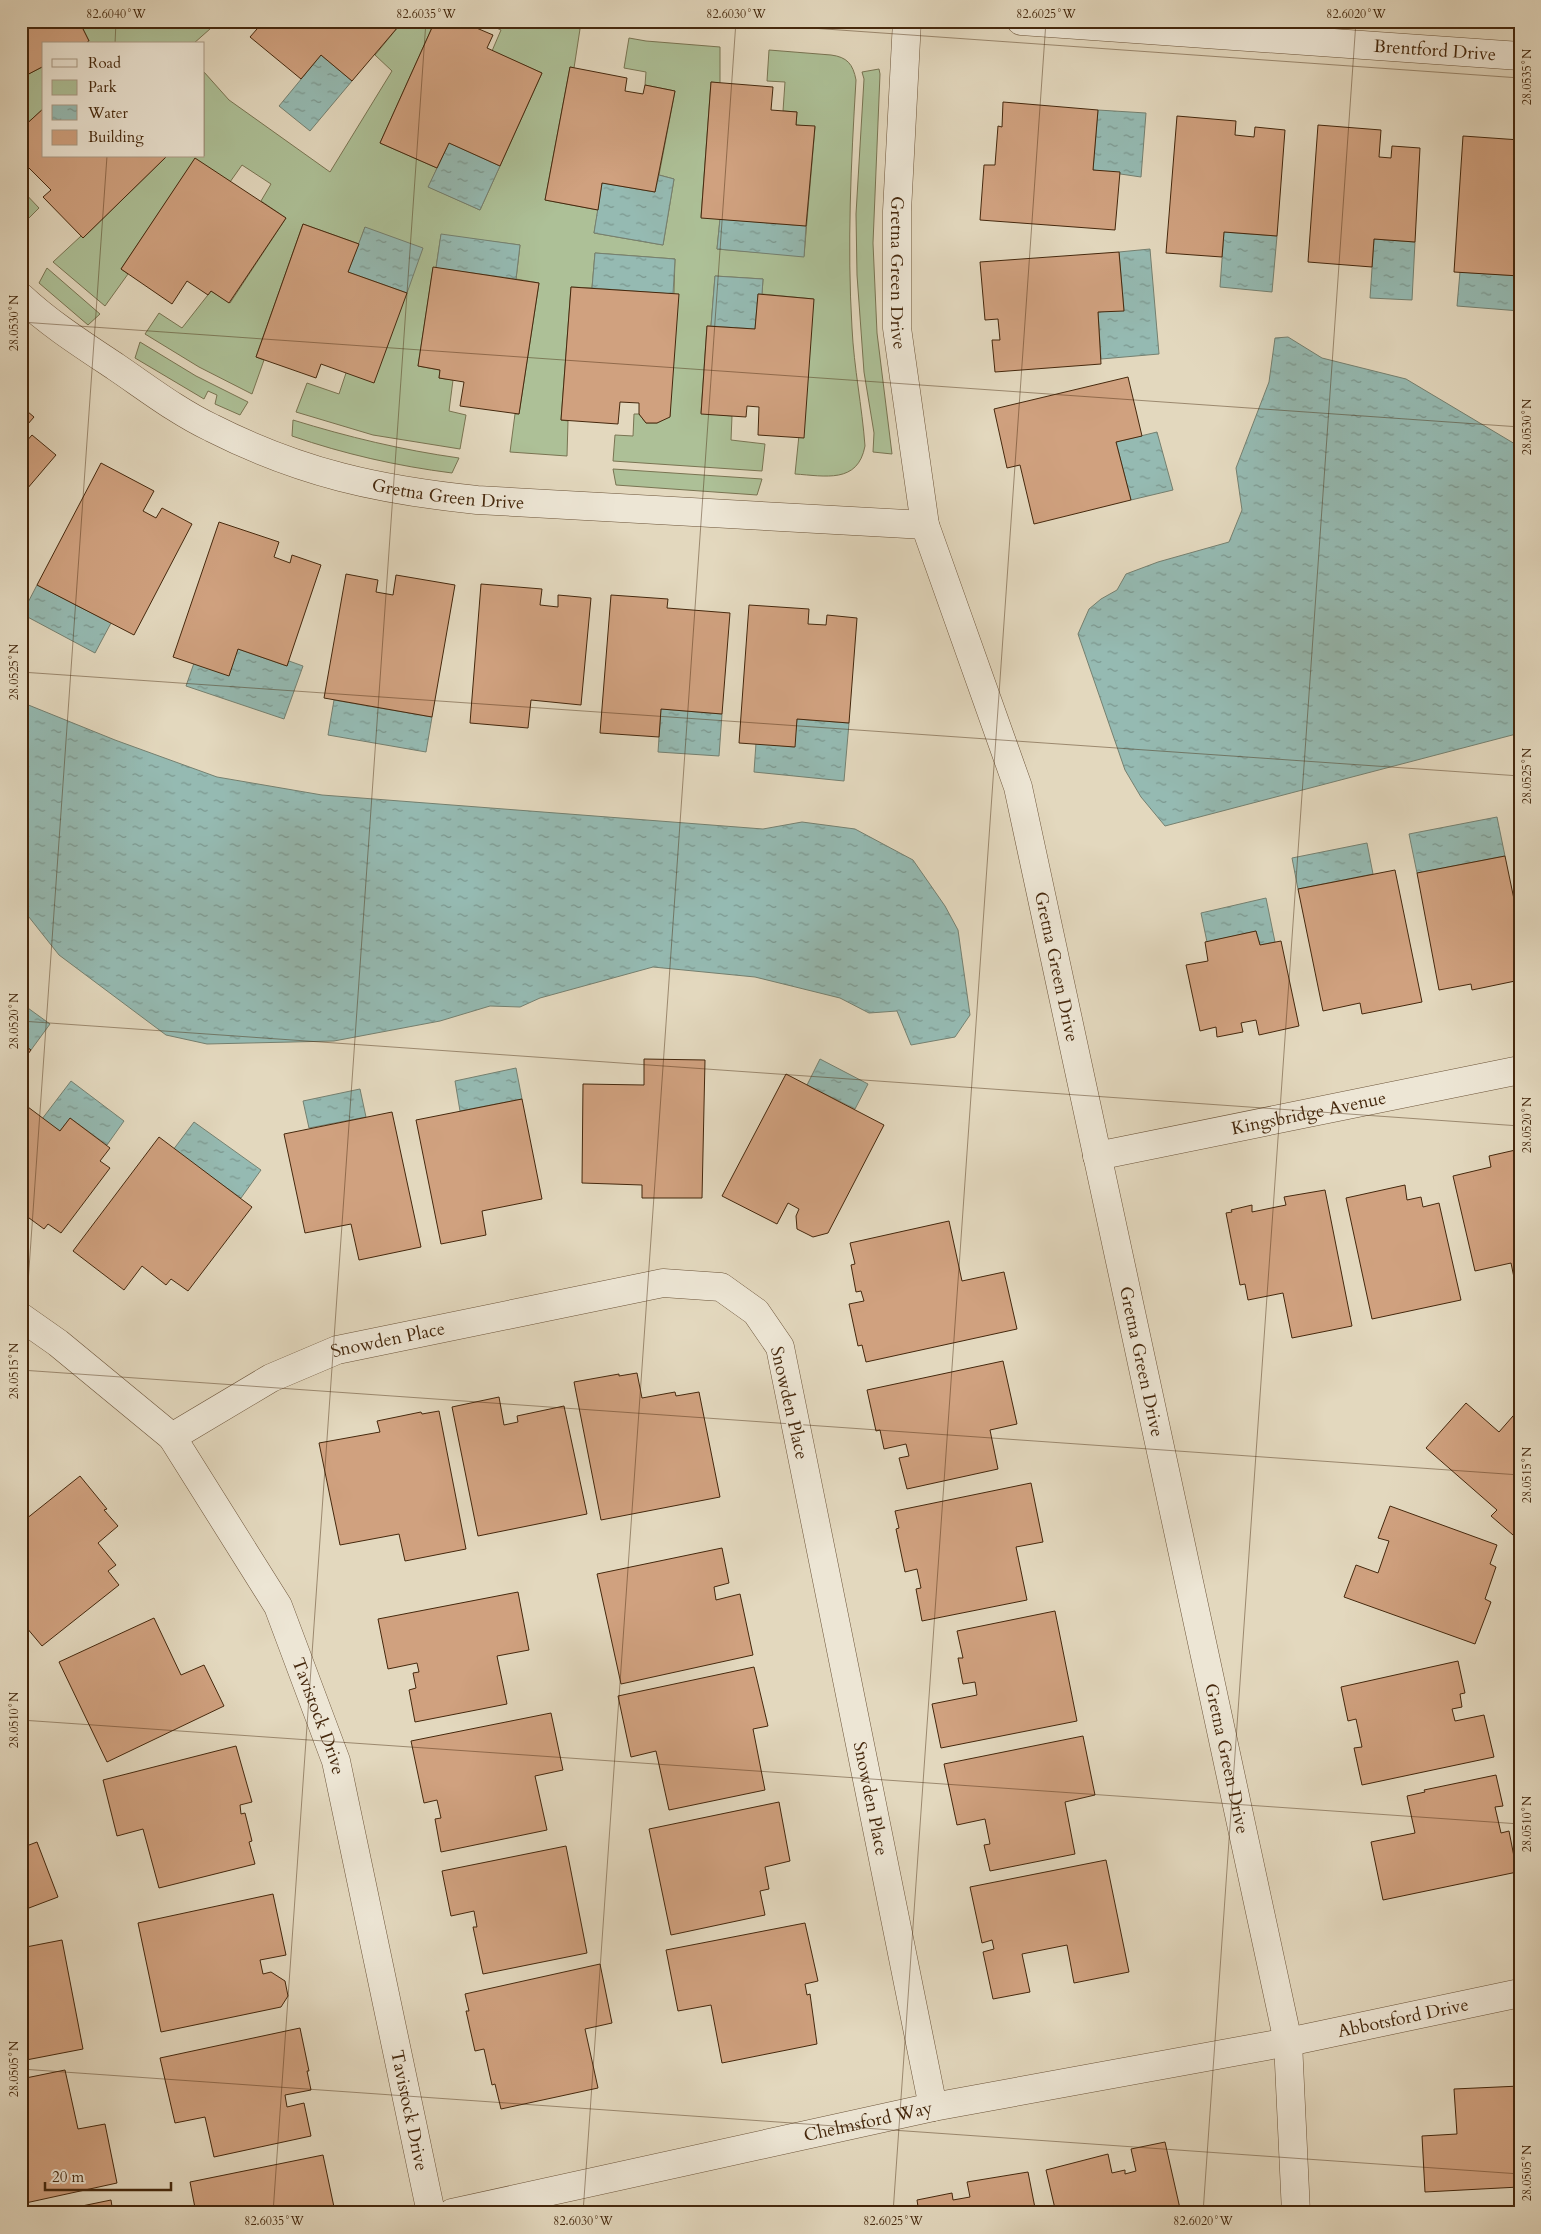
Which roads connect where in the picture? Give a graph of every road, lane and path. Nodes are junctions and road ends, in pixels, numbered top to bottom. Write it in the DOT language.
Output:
graph roads {
  1 [pos="907,21"];
  2 [pos="1021,21"];
  3 [pos="1520,56"];
  4 [pos="21,298"];
  5 [pos="925,524"];
  6 [pos="1520,1070"];
  7 [pos="1097,1156"];
  8 [pos="21,1317"];
  9 [pos="172,1437"];
  10 [pos="1520,1993"];
  11 [pos="1288,2042"];
  12 [pos="932,2107"];
  13 [pos="431,2213"];
  14 [pos="452,2213"];
  15 [pos="1296,2213"];
  1 -- 5 [label="street, Gretna Green Drive"];
  2 -- 3 [label="street, Brentford Drive"];
  4 -- 5 [label="street, Gretna Green Drive"];
  5 -- 7 [label="street, Gretna Green Drive"];
  6 -- 7 [label="street, Kingsbridge Avenue"];
  7 -- 11 [label="street, Gretna Green Drive"];
  8 -- 9 [label="street, Tavistock Drive"];
  9 -- 12 [label="street, Snowden Place"];
  9 -- 13 [label="street, Tavistock Drive"];
  10 -- 11 [label="street, Abbotsford Drive"];
  11 -- 12 [label="street, Chelmsford Way"];
  11 -- 15 [label="street, Gretna Green Drive"];
  12 -- 14 [label="street, Chelmsford Way"];
}
